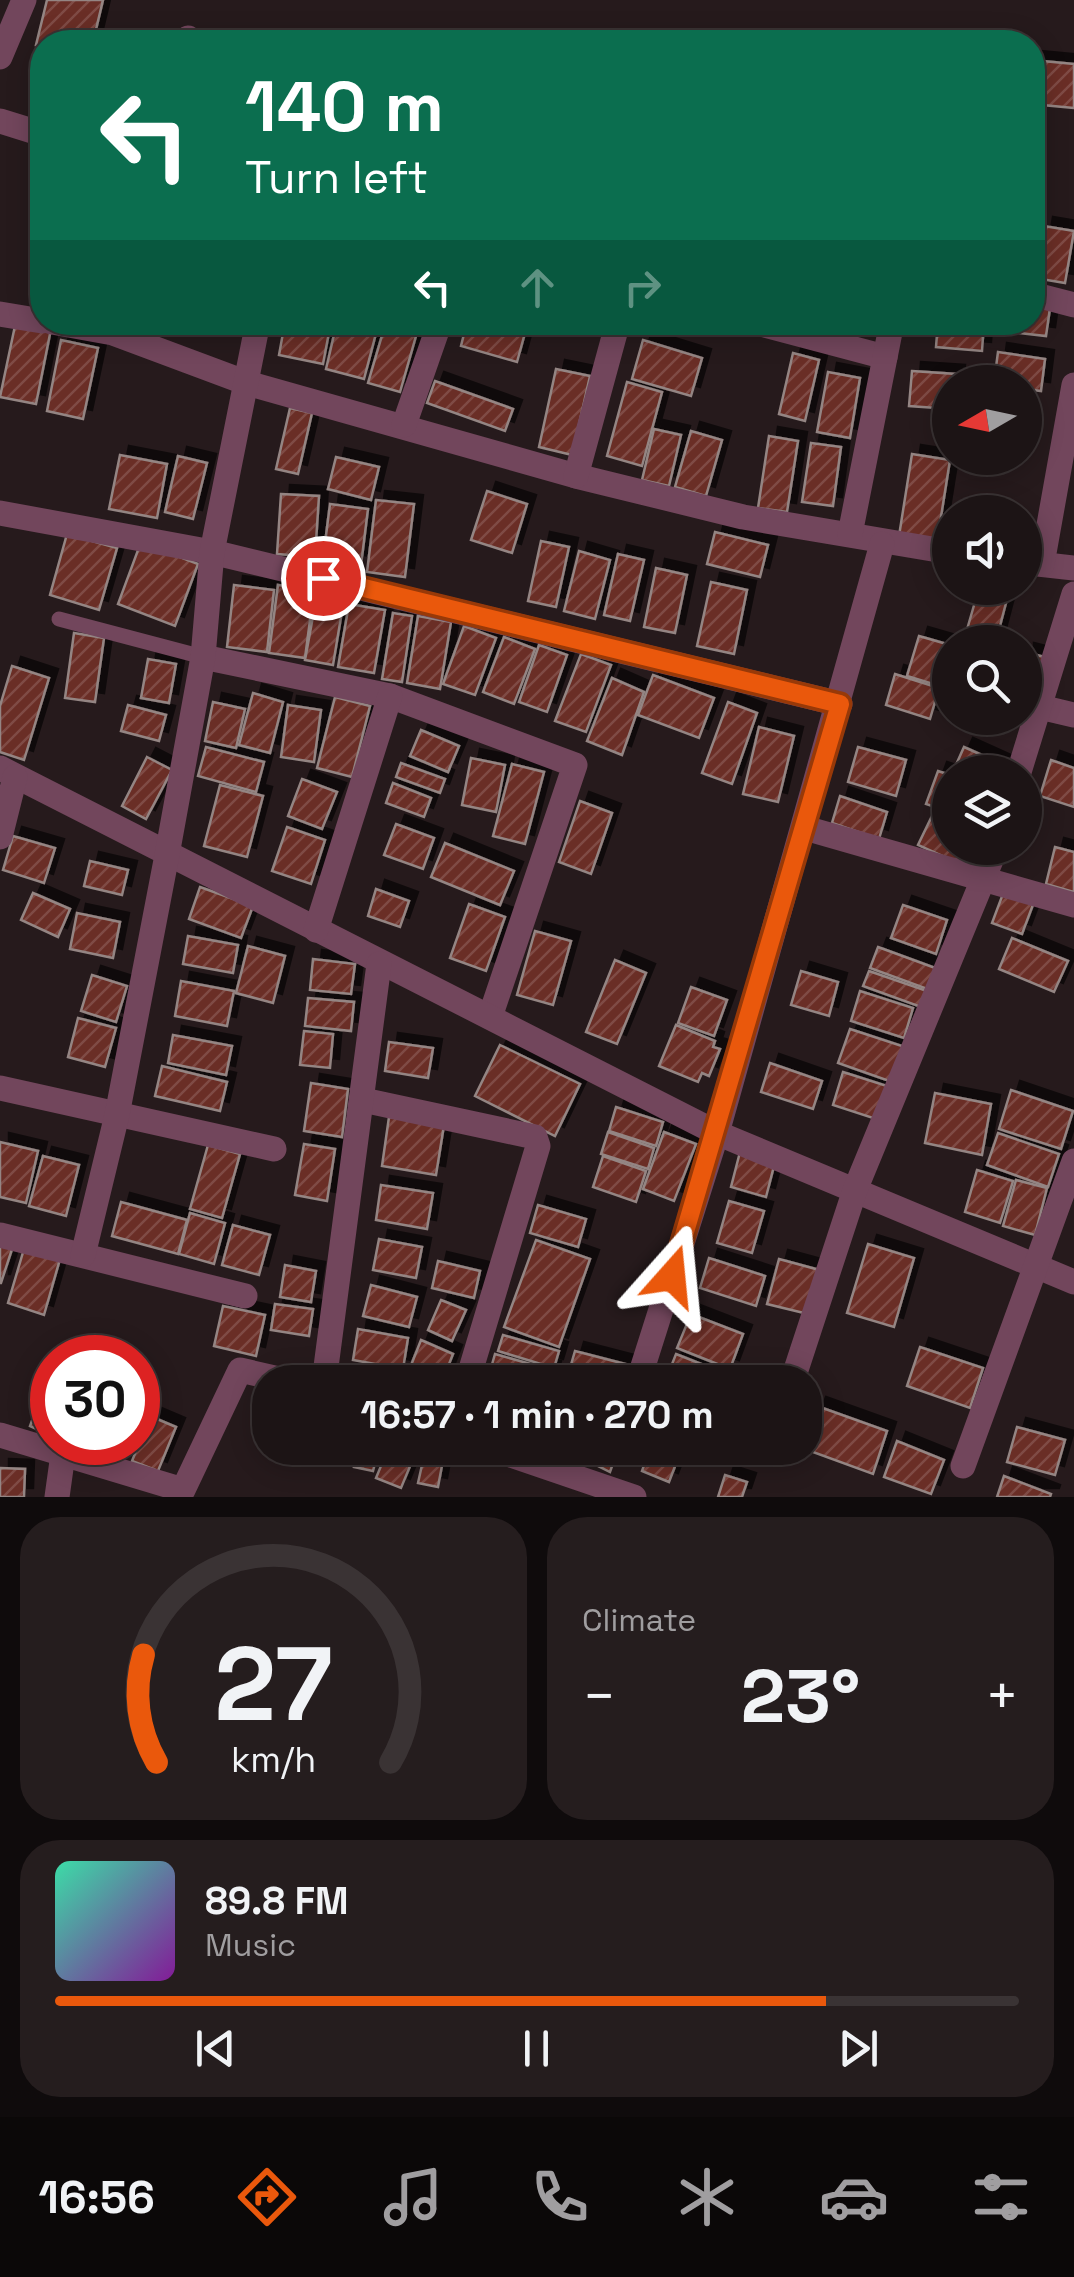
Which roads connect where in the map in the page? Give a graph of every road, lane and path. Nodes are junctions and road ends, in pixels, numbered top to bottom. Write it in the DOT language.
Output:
graph roads {
  1 [pos="24,0"];
  2 [pos="0,56"];
  3 [pos="0,122"];
  4 [pos="30,131"];
  5 [pos="1045,297"];
  6 [pos="1074,305"];
  7 [pos="0,314"];
  8 [pos="30,319"];
  9 [pos="132,335"];
  10 [pos="256,335"];
  11 [pos="436,335"];
  12 [pos="614,335"];
  13 [pos="802,335"];
  14 [pos="889,335"];
  15 [pos="885,357"];
  16 [pos="248,383"];
  17 [pos="1074,385"];
  18 [pos="404,426"];
  19 [pos="576,476"];
  20 [pos="0,513"];
  21 [pos="1042,527"];
  22 [pos="850,534"];
  23 [pos="882,544"];
  24 [pos="932,550"];
  25 [pos="212,552"];
  26 [pos="1042,564"];
  27 [pos="1074,568"];
  28 [pos="1074,594"];
  29 [pos="59,619"];
  30 [pos="203,657"];
  31 [pos="390,696"];
  32 [pos="1042,699"];
  33 [pos="840,704"];
  34 [pos="1042,706"];
  35 [pos="1074,714"];
  36 [pos="8,772"];
  37 [pos="805,828"];
  38 [pos="0,837"];
  39 [pos="166,855"];
  40 [pos="990,865"];
  41 [pos="986,878"];
  42 [pos="1074,905"];
  43 [pos="316,930"];
  44 [pos="379,964"];
  45 [pos="490,1017"];
  46 [pos="0,1088"];
  47 [pos="363,1100"];
  48 [pos="117,1114"];
  49 [pos="717,1133"];
  50 [pos="274,1149"];
  51 [pos="1074,1161"];
  52 [pos="854,1190"];
  53 [pos="0,1235"];
  54 [pos="83,1255"];
  55 [pos="1038,1265"];
  56 [pos="1074,1282"];
  57 [pos="245,1296"];
  58 [pos="326,1365"];
  59 [pos="472,1365"];
  60 [pos="643,1365"];
  61 [pos="797,1365"];
  62 [pos="252,1373"];
  63 [pos="0,1436"];
  64 [pos="30,1445"];
  65 [pos="61,1465"];
  66 [pos="96,1465"];
  67 [pos="540,1465"];
  68 [pos="963,1466"];
  69 [pos="187,1495"];
  70 [pos="57,1497"];
  71 [pos="634,1497"];
  1 -- 2 [label="street"];
  3 -- 4 [label="street"];
  5 -- 6 [label="street"];
  7 -- 8 [label="street"];
  9 -- 16 [label="street"];
  10 -- 16 [label="street"];
  11 -- 18 [label="street"];
  12 -- 19 [label="street"];
  13 -- 15 [label="street"];
  14 -- 15 [label="street"];
  15 -- 22 [label="street"];
  16 -- 18 [label="street"];
  16 -- 25 [label="street"];
  17 -- 21 [label="street"];
  18 -- 19 [label="street"];
  19 -- 22 [label="street"];
  20 -- 25 [label="street"];
  22 -- 23 [label="street"];
  23 -- 24 [label="street"];
  23 -- 33 [label="street"];
  25 -- 30 [label="street"];
  25 -- 33 [label="street"];
  26 -- 27 [label="street"];
  28 -- 32 [label="street"];
  29 -- 30 [label="lane"];
  30 -- 31 [label="street"];
  30 -- 39 [label="street"];
  31 -- 43 [label="street"];
  31 -- 45 [label="street"];
  33 -- 37 [label="street"];
  34 -- 35 [label="street"];
  36 -- 38 [label="street"];
  36 -- 39 [label="street"];
  37 -- 41 [label="street"];
  37 -- 49 [label="street"];
  39 -- 43 [label="street"];
  39 -- 48 [label="street"];
  40 -- 41 [label="street"];
  41 -- 42 [label="street"];
  41 -- 52 [label="street"];
  43 -- 44 [label="street"];
  44 -- 45 [label="street"];
  44 -- 47 [label="street"];
  45 -- 49 [label="street"];
  46 -- 48 [label="street"];
  47 -- 58 [label="street"];
  47 -- 59 [label="street"];
  48 -- 50 [label="street"];
  48 -- 54 [label="street"];
  49 -- 52 [label="street"];
  49 -- 60 [label="street"];
  51 -- 55 [label="street"];
  52 -- 55 [label="street"];
  52 -- 61 [label="street"];
  53 -- 54 [label="street"];
  54 -- 57 [label="street"];
  55 -- 56 [label="street"];
  55 -- 68 [label="street"];
  62 -- 69 [label="street"];
  63 -- 64 [label="street"];
  65 -- 70 [label="street"];
  66 -- 69 [label="street"];
  67 -- 71 [label="street"];
}
